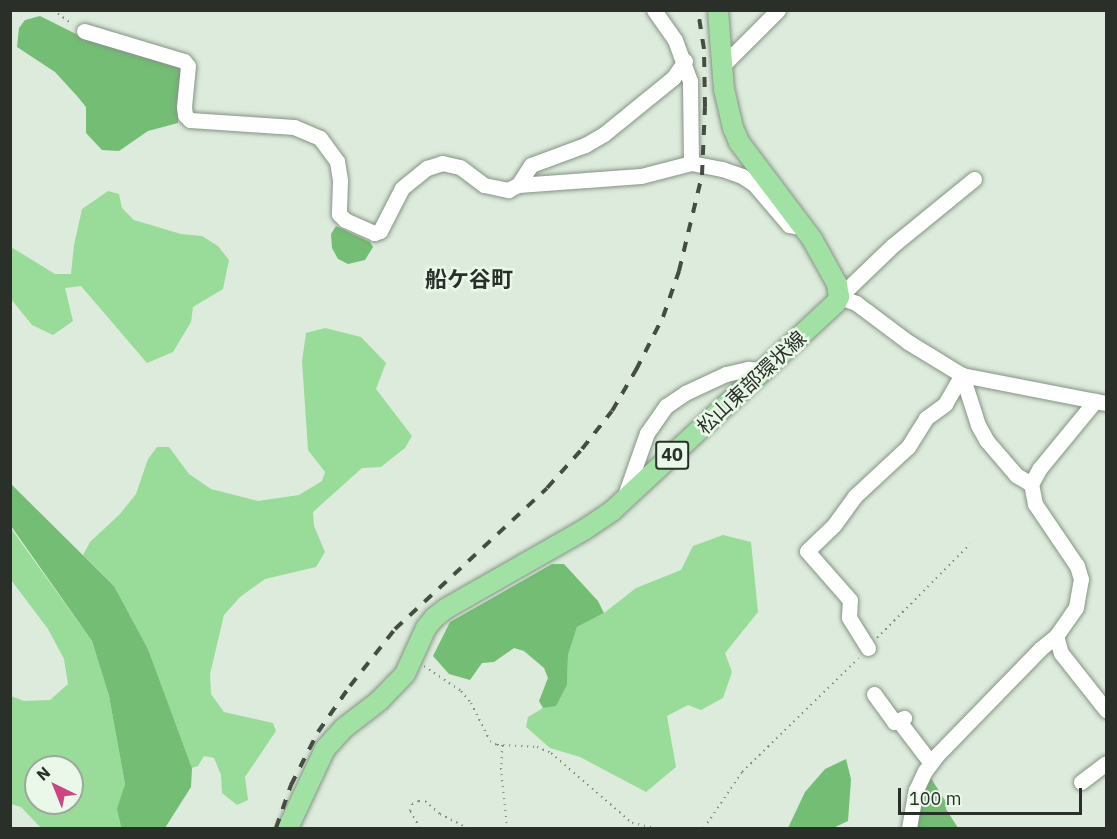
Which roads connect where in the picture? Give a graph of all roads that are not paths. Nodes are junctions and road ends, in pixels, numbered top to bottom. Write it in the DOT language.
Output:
graph roads {
  1 [pos="654,10"];
  2 [pos="718,10"];
  3 [pos="778,10"];
  4 [pos="84,32"];
  5 [pos="685,61"];
  6 [pos="723,65"];
  7 [pos="691,163"];
  8 [pos="974,179"];
  9 [pos="518,185"];
  10 [pos="804,228"];
  11 [pos="839,297"];
  12 [pos="763,370"];
  13 [pos="962,375"];
  14 [pos="1101,402"];
  15 [pos="1031,484"];
  16 [pos="623,501"];
  17 [pos="1056,636"];
  18 [pos="868,648"];
  19 [pos="874,694"];
  20 [pos="1107,710"];
  21 [pos="1095,751"];
  22 [pos="931,763"];
  23 [pos="1106,763"];
  24 [pos="1081,782"];
  25 [pos="288,828"];
  26 [pos="909,828"];
  1 -- 5 [label="street"];
  2 -- 6 [label="main road"];
  3 -- 6 [label="street"];
  4 -- 9 [label="street"];
  5 -- 7 [label="street"];
  5 -- 9 [label="street"];
  6 -- 10 [label="main road"];
  7 -- 9 [label="street"];
  7 -- 10 [label="street"];
  8 -- 11 [label="street"];
  10 -- 11 [label="main road"];
  11 -- 12 [label="main road, 松山東部環状線 / 40"];
  11 -- 13 [label="street"];
  12 -- 16 [label="main road, 松山東部環状線 / 40"];
  12 -- 16 [label="street"];
  13 -- 14 [label="street"];
  13 -- 15 [label="street"];
  13 -- 18 [label="street"];
  14 -- 15 [label="street"];
  15 -- 17 [label="street"];
  16 -- 25 [label="main road, 松山東部環状線 / 40"];
  17 -- 20 [label="street"];
  17 -- 22 [label="street"];
  19 -- 22 [label="street"];
  21 -- 23 [label="street"];
  22 -- 26 [label="street"];
  23 -- 24 [label="street"];
}
